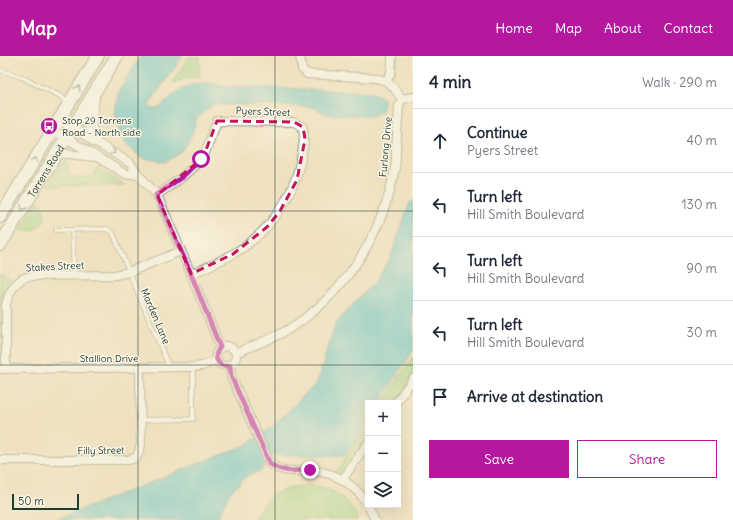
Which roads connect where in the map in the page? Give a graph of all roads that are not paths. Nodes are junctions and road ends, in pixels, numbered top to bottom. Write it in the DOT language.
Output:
graph roads {
  1 [pos="98,56"];
  2 [pos="117,56"];
  3 [pos="300,56"];
  4 [pos="392,56"];
  5 [pos="0,70"];
  6 [pos="386,81"];
  7 [pos="94,92"];
  8 [pos="413,96"];
  9 [pos="402,100"];
  10 [pos="69,104"];
  11 [pos="56,125"];
  12 [pos="73,128"];
  13 [pos="66,139"];
  14 [pos="94,140"];
  15 [pos="57,153"];
  16 [pos="98,158"];
  17 [pos="138,174"];
  18 [pos="156,195"];
  19 [pos="0,217"];
  20 [pos="56,230"];
  21 [pos="72,230"];
  22 [pos="0,245"];
  23 [pos="181,251"];
  24 [pos="129,272"];
  25 [pos="74,274"];
  26 [pos="191,274"];
  27 [pos="220,347"];
  28 [pos="236,353"];
  29 [pos="216,360"];
  30 [pos="230,366"];
  31 [pos="169,367"];
  32 [pos="193,367"];
  33 [pos="140,368"];
  34 [pos="3,369"];
  35 [pos="413,379"];
  36 [pos="398,400"];
  37 [pos="140,420"];
  38 [pos="365,447"];
  39 [pos="0,460"];
  40 [pos="343,479"];
  41 [pos="365,501"];
  42 [pos="369,508"];
  43 [pos="375,520"];
  10 -- 1 [label="main road, Torrens Road, one-way"];
  2 -- 7 [label="main road, Torrens Road"];
  3 -- 6 [label="street"];
  4 -- 6 [label="street"];
  5 -- 10 [label="lane"];
  6 -- 9 [label="street"];
  7 -- 12 [label="main road, Torrens Road"];
  7 -- 14 [label="main road"];
  8 -- 9 [label="street"];
  9 -- 28 [label="street, Furlong Drive"];
  10 -- 11 [label="main road, Torrens Road"];
  11 -- 12 [label="street"];
  11 -- 13 [label="street"];
  19 -- 11 [label="main road, Torrens Road, one-way"];
  12 -- 13 [label="main road, Torrens Road"];
  12 -- 14 [label="street"];
  13 -- 15 [label="main road, Torrens Road"];
  13 -- 16 [label="street"];
  14 -- 17 [label="street, one-way"];
  15 -- 16 [label="street"];
  15 -- 22 [label="main road, Torrens Road, one-way"];
  16 -- 17 [label="street"];
  17 -- 18 [label="street"];
  18 -- 23 [label="street"];
  18 -- 26 [label="street, Pyers Street"];
  20 -- 21 [label="lane, Marden Lane"];
  21 -- 24 [label="lane, Marden Lane"];
  21 -- 25 [label="lane"];
  23 -- 24 [label="street, Stakes Street"];
  23 -- 26 [label="street"];
  24 -- 25 [label="street, Stakes Street"];
  24 -- 31 [label="lane, Marden Lane"];
  25 -- 34 [label="street, Stakes Street"];
  26 -- 27 [label="street"];
  27 -- 28 [label="street"];
  27 -- 29 [label="street"];
  28 -- 30 [label="street"];
  29 -- 30 [label="street"];
  29 -- 32 [label="street, Stallion Drive"];
  30 -- 40 [label="street"];
  31 -- 32 [label="street, Stallion Drive"];
  31 -- 33 [label="street, Stallion Drive"];
  32 -- 37 [label="lane"];
  33 -- 34 [label="street, Stallion Drive"];
  33 -- 37 [label="street, Filly Street"];
  35 -- 36 [label="street"];
  37 -- 39 [label="street, Filly Street"];
  38 -- 40 [label="street"];
  40 -- 41 [label="street"];
  42 -- 43 [label="street"];
}
